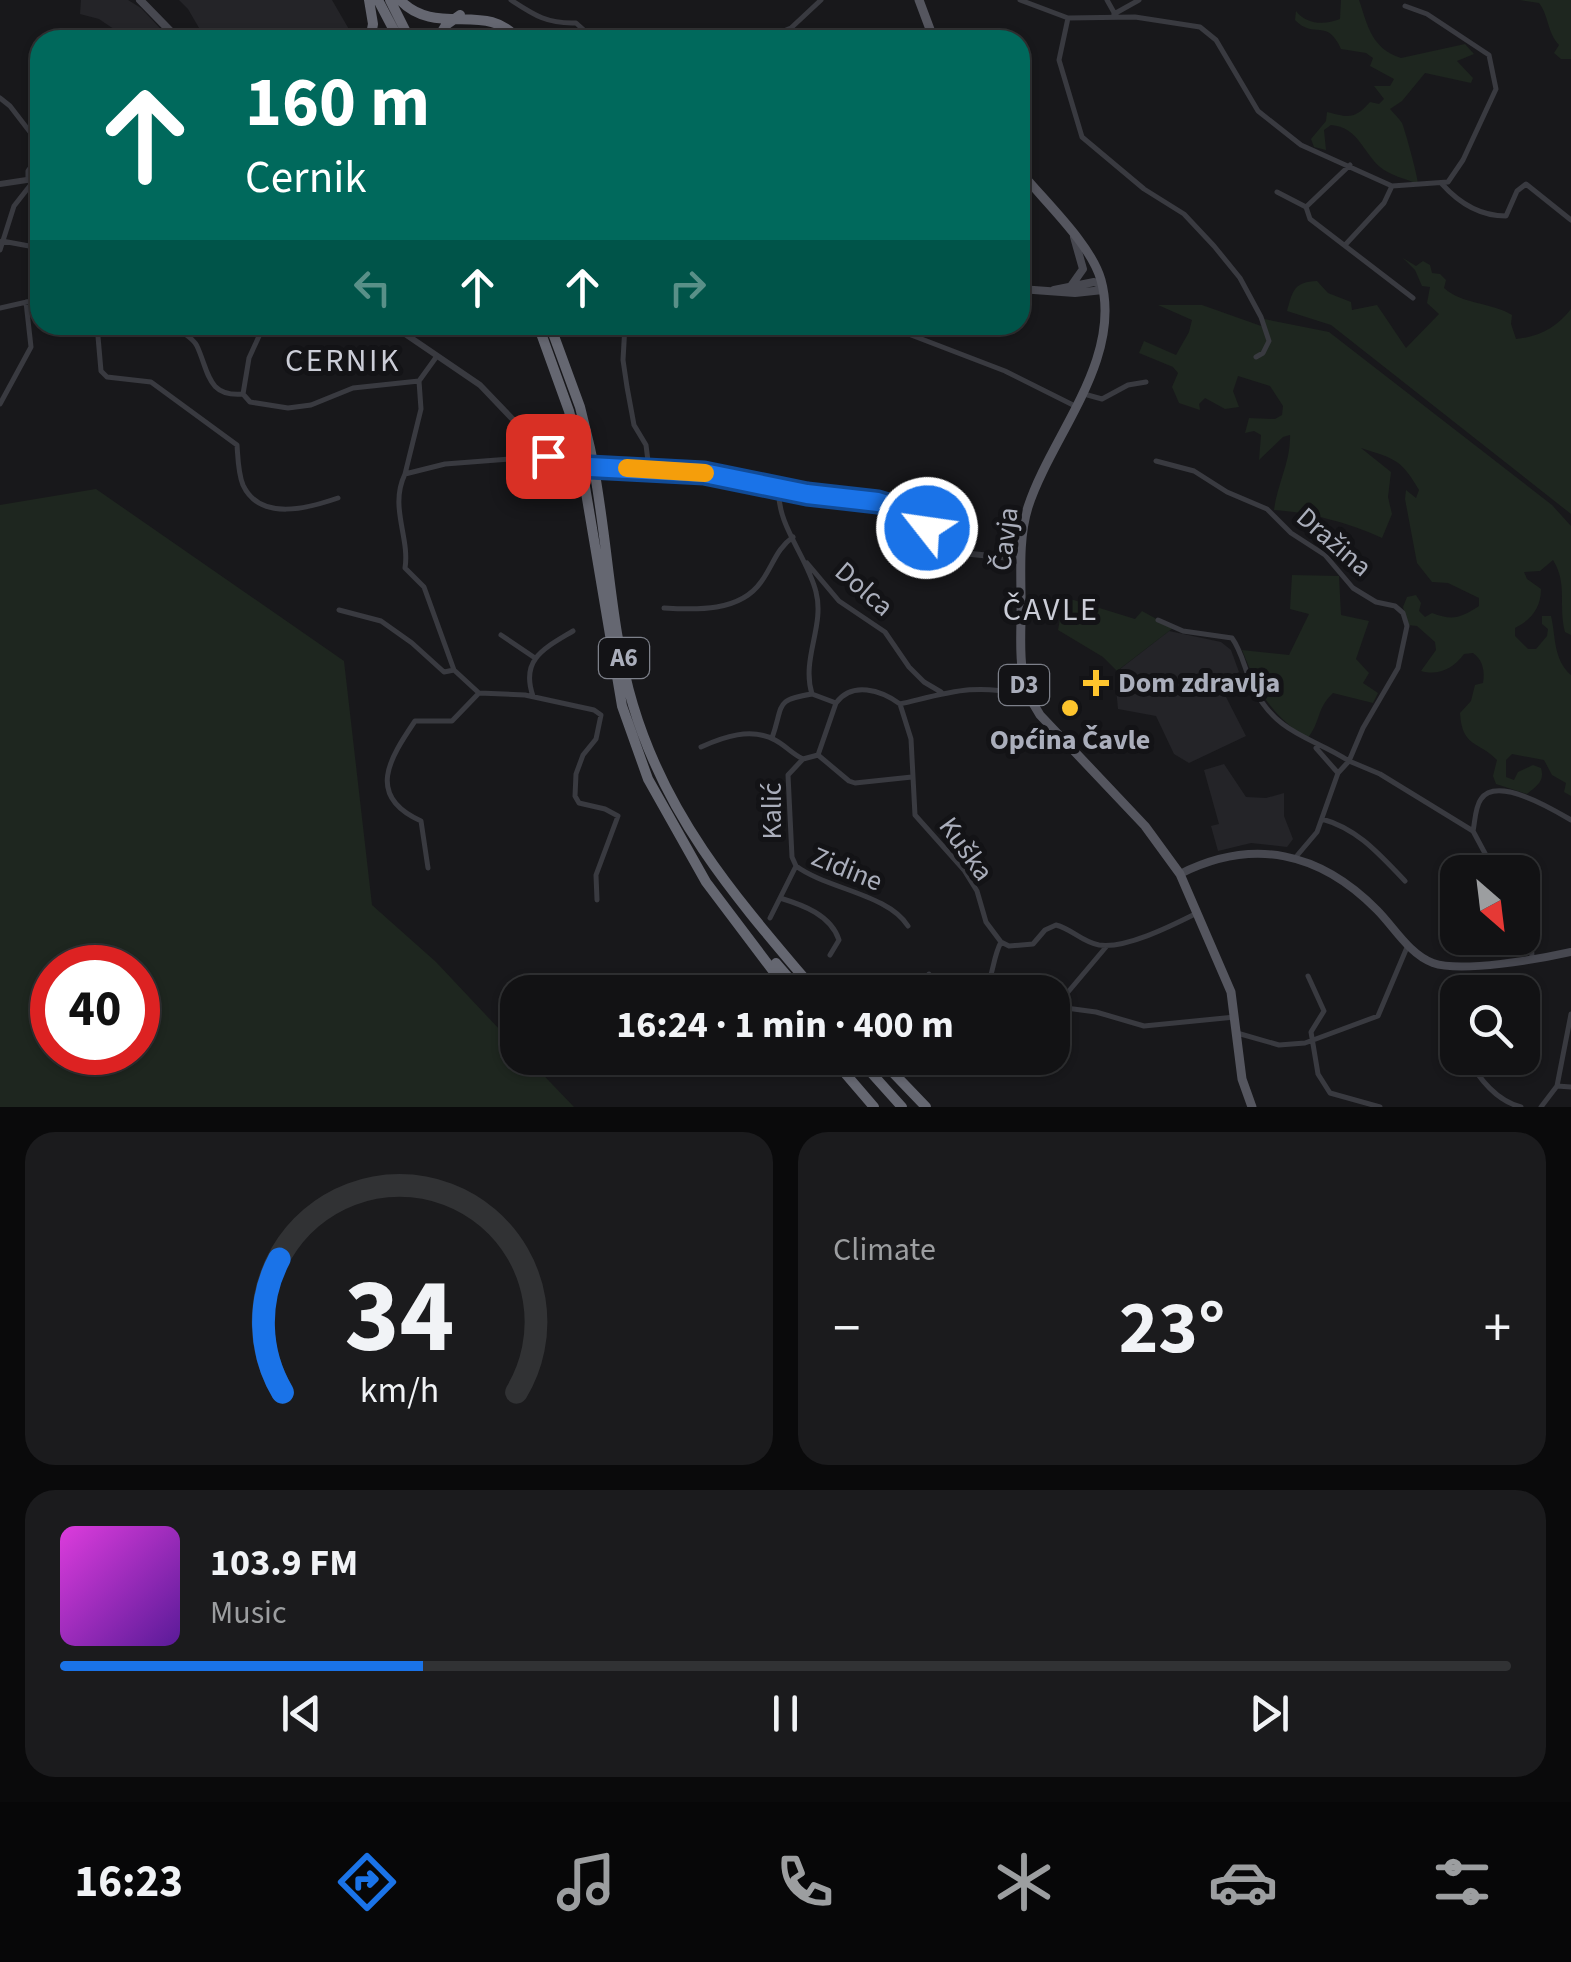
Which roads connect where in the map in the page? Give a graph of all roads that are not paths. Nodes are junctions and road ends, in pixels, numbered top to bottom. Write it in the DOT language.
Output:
graph roads {
  1 [pos="140,0"];
  2 [pos="369,0"];
  3 [pos="378,0"];
  4 [pos="390,0"];
  5 [pos="400,0"];
  6 [pos="510,0"];
  7 [pos="821,0"];
  8 [pos="919,0"];
  9 [pos="1020,0"];
  10 [pos="1040,0"];
  11 [pos="1107,0"];
  12 [pos="1139,0"];
  13 [pos="1405,6"];
  14 [pos="1041,10"];
  15 [pos="466,13"];
  16 [pos="1116,16"];
  17 [pos="1068,18"];
  18 [pos="168,30"];
  19 [pos="371,30"];
  20 [pos="393,30"];
  21 [pos="405,30"];
  22 [pos="443,30"];
  23 [pos="512,30"];
  24 [pos="584,30"];
  25 [pos="786,30"];
  26 [pos="930,30"];
  27 [pos="0,98"];
  28 [pos="30,132"];
  29 [pos="1350,165"];
  30 [pos="30,180"];
  31 [pos="1030,183"];
  32 [pos="0,184"];
  33 [pos="30,184"];
  34 [pos="1442,184"];
  35 [pos="1392,186"];
  36 [pos="1277,192"];
  37 [pos="1306,207"];
  38 [pos="1571,220"];
  39 [pos="1074,237"];
  40 [pos="2,242"];
  41 [pos="1346,244"];
  42 [pos="30,246"];
  43 [pos="0,250"];
  44 [pos="1070,287"];
  45 [pos="1103,288"];
  46 [pos="1030,290"];
  47 [pos="1045,291"];
  48 [pos="1413,298"];
  49 [pos="30,301"];
  50 [pos="26,302"];
  51 [pos="0,308"];
  52 [pos="30,332"];
  53 [pos="30,335"];
  54 [pos="98,335"];
  55 [pos="186,335"];
  56 [pos="260,335"];
  57 [pos="407,335"];
  58 [pos="542,335"];
  59 [pos="553,335"];
  60 [pos="626,335"];
  61 [pos="916,335"];
  62 [pos="437,356"];
  63 [pos="1256,357"];
  64 [pos="418,381"];
  65 [pos="1146,382"];
  66 [pos="243,394"];
  67 [pos="1084,394"];
  68 [pos="0,404"];
  69 [pos="1077,408"];
  70 [pos="548,456"];
  71 [pos="1156,461"];
  72 [pos="649,469"];
  73 [pos="405,474"];
  74 [pos="780,488"];
  75 [pos="338,498"];
  76 [pos="793,537"];
  77 [pos="801,555"];
  78 [pos="1022,564"];
  79 [pos="664,608"];
  80 [pos="339,610"];
  81 [pos="1158,620"];
  82 [pos="573,631"];
  83 [pos="501,635"];
  84 [pos="536,658"];
  85 [pos="454,670"];
  86 [pos="479,693"];
  87 [pos="944,693"];
  88 [pos="812,694"];
  89 [pos="1026,696"];
  90 [pos="534,697"];
  91 [pos="836,703"];
  92 [pos="900,704"];
  93 [pos="772,738"];
  94 [pos="1314,746"];
  95 [pos="700,747"];
  96 [pos="818,755"];
  97 [pos="802,759"];
  98 [pos="1349,762"];
  99 [pos="1338,773"];
  100 [pos="912,777"];
  101 [pos="1322,820"];
  102 [pos="1571,820"];
  103 [pos="1474,831"];
  104 [pos="1486,855"];
  105 [pos="692,856"];
  106 [pos="1295,858"];
  107 [pos="796,866"];
  108 [pos="428,868"];
  109 [pos="1180,874"];
  110 [pos="1404,880"];
  111 [pos="780,898"];
  112 [pos="597,900"];
  113 [pos="1197,913"];
  114 [pos="770,918"];
  115 [pos="908,926"];
  116 [pos="1001,942"];
  117 [pos="1108,945"];
  118 [pos="1408,945"];
  119 [pos="1571,952"];
  120 [pos="830,955"];
  121 [pos="1532,955"];
  122 [pos="1532,960"];
  123 [pos="776,975"];
  124 [pos="788,975"];
  125 [pos="803,975"];
  126 [pos="994,975"];
  127 [pos="1308,976"];
  128 [pos="1070,987"];
  129 [pos="1070,1007"];
  130 [pos="1571,1014"];
  131 [pos="1236,1017"];
  132 [pos="1237,1033"];
  133 [pos="1312,1041"];
  134 [pos="847,1075"];
  135 [pos="873,1075"];
  136 [pos="890,1075"];
  137 [pos="893,1075"];
  138 [pos="1480,1075"];
  139 [pos="1556,1086"];
  140 [pos="1571,1087"];
  141 [pos="874,1107"];
  142 [pos="902,1107"];
  143 [pos="917,1107"];
  144 [pos="926,1107"];
  145 [pos="1252,1107"];
  146 [pos="1380,1107"];
  147 [pos="1521,1107"];
  148 [pos="1542,1107"];
  1 -- 18 [label="main road"];
  2 -- 19 [label="highway"];
  3 -- 20 [label="highway"];
  4 -- 21 [label="highway"];
  5 -- 15 [label="highway"];
  6 -- 24 [label="street"];
  7 -- 25 [label="street"];
  8 -- 26 [label="main road"];
  9 -- 14 [label="street"];
  10 -- 14 [label="street"];
  11 -- 16 [label="street"];
  12 -- 16 [label="street"];
  13 -- 34 [label="street"];
  14 -- 17 [label="street"];
  15 -- 22 [label="highway"];
  15 -- 23 [label="highway"];
  16 -- 17 [label="street"];
  16 -- 29 [label="street"];
  17 -- 63 [label="street"];
  27 -- 28 [label="street"];
  29 -- 35 [label="street"];
  29 -- 37 [label="street"];
  30 -- 32 [label="street"];
  31 -- 39 [label="main road"];
  33 -- 40 [label="street"];
  34 -- 35 [label="street"];
  34 -- 38 [label="street"];
  35 -- 41 [label="street"];
  36 -- 37 [label="street"];
  37 -- 41 [label="street"];
  39 -- 44 [label="main road"];
  39 -- 45 [label="main road"];
  40 -- 42 [label="street"];
  40 -- 43 [label="street"];
  41 -- 48 [label="street"];
  44 -- 45 [label="main road"];
  44 -- 47 [label="main road"];
  45 -- 47 [label="main road"];
  45 -- 67 [label="main road, Čavja / D3"];
  46 -- 47 [label="main road"];
  49 -- 50 [label="street"];
  50 -- 51 [label="street"];
  50 -- 52 [label="street"];
  53 -- 68 [label="street"];
  54 -- 75 [label="street"];
  55 -- 66 [label="street"];
  56 -- 66 [label="street"];
  57 -- 62 [label="street"];
  58 -- 105 [label="highway, A6"];
  59 -- 125 [label="highway, A6"];
  60 -- 72 [label="street"];
  61 -- 69 [label="street"];
  62 -- 64 [label="street"];
  62 -- 70 [label="street"];
  64 -- 66 [label="street"];
  64 -- 73 [label="street"];
  65 -- 67 [label="street"];
  67 -- 69 [label="main road, Čavja / D3"];
  69 -- 78 [label="main road, Čavja / D3"];
  70 -- 72 [label="street, bridge"];
  70 -- 73 [label="street"];
  71 -- 98 [label="street, Dražina"];
  72 -- 74 [label="street"];
  73 -- 85 [label="street"];
  74 -- 76 [label="street"];
  74 -- 78 [label="street"];
  76 -- 77 [label="street"];
  76 -- 79 [label="street"];
  77 -- 87 [label="street, Dolca"];
  77 -- 88 [label="street"];
  78 -- 89 [label="main road, Čavja / D3"];
  80 -- 85 [label="street"];
  81 -- 94 [label="street"];
  82 -- 84 [label="street"];
  83 -- 84 [label="street"];
  84 -- 90 [label="street"];
  85 -- 86 [label="street"];
  86 -- 90 [label="street"];
  86 -- 108 [label="street"];
  87 -- 89 [label="street"];
  87 -- 92 [label="street"];
  88 -- 91 [label="street"];
  88 -- 93 [label="street"];
  89 -- 109 [label="main road, D3"];
  90 -- 112 [label="street"];
  91 -- 92 [label="street"];
  91 -- 96 [label="street, Kalić"];
  92 -- 100 [label="street, Kuška"];
  93 -- 95 [label="street"];
  93 -- 97 [label="street, Kalić"];
  94 -- 98 [label="street"];
  94 -- 99 [label="street"];
  96 -- 97 [label="street, Kalić"];
  96 -- 100 [label="street, Kalić"];
  97 -- 107 [label="street, Kalić"];
  98 -- 99 [label="street"];
  98 -- 103 [label="street"];
  99 -- 101 [label="street"];
  100 -- 116 [label="street, Kuška"];
  101 -- 106 [label="street"];
  101 -- 110 [label="street"];
  102 -- 103 [label="street"];
  103 -- 104 [label="street"];
  105 -- 123 [label="highway"];
  105 -- 124 [label="highway, A6"];
  106 -- 109 [label="main road"];
  106 -- 118 [label="main road"];
  107 -- 111 [label="street, Zidine"];
  107 -- 115 [label="street, Zidine"];
  109 -- 113 [label="main road, D3"];
  111 -- 114 [label="street, Zidine"];
  111 -- 120 [label="street, Zidine"];
  113 -- 117 [label="street"];
  113 -- 131 [label="main road, D3"];
  116 -- 117 [label="street"];
  116 -- 126 [label="street"];
  117 -- 128 [label="street"];
  118 -- 122 [label="main road"];
  118 -- 133 [label="street"];
  119 -- 122 [label="main road"];
  121 -- 122 [label="street"];
  127 -- 133 [label="street"];
  129 -- 131 [label="street"];
  130 -- 139 [label="street"];
  131 -- 132 [label="main road, D3"];
  132 -- 133 [label="street"];
  132 -- 145 [label="main road, D3"];
  133 -- 146 [label="street"];
  134 -- 141 [label="highway"];
  135 -- 142 [label="highway"];
  136 -- 143 [label="highway"];
  137 -- 144 [label="highway"];
  138 -- 147 [label="street"];
  139 -- 140 [label="street"];
  139 -- 148 [label="street"];
}
